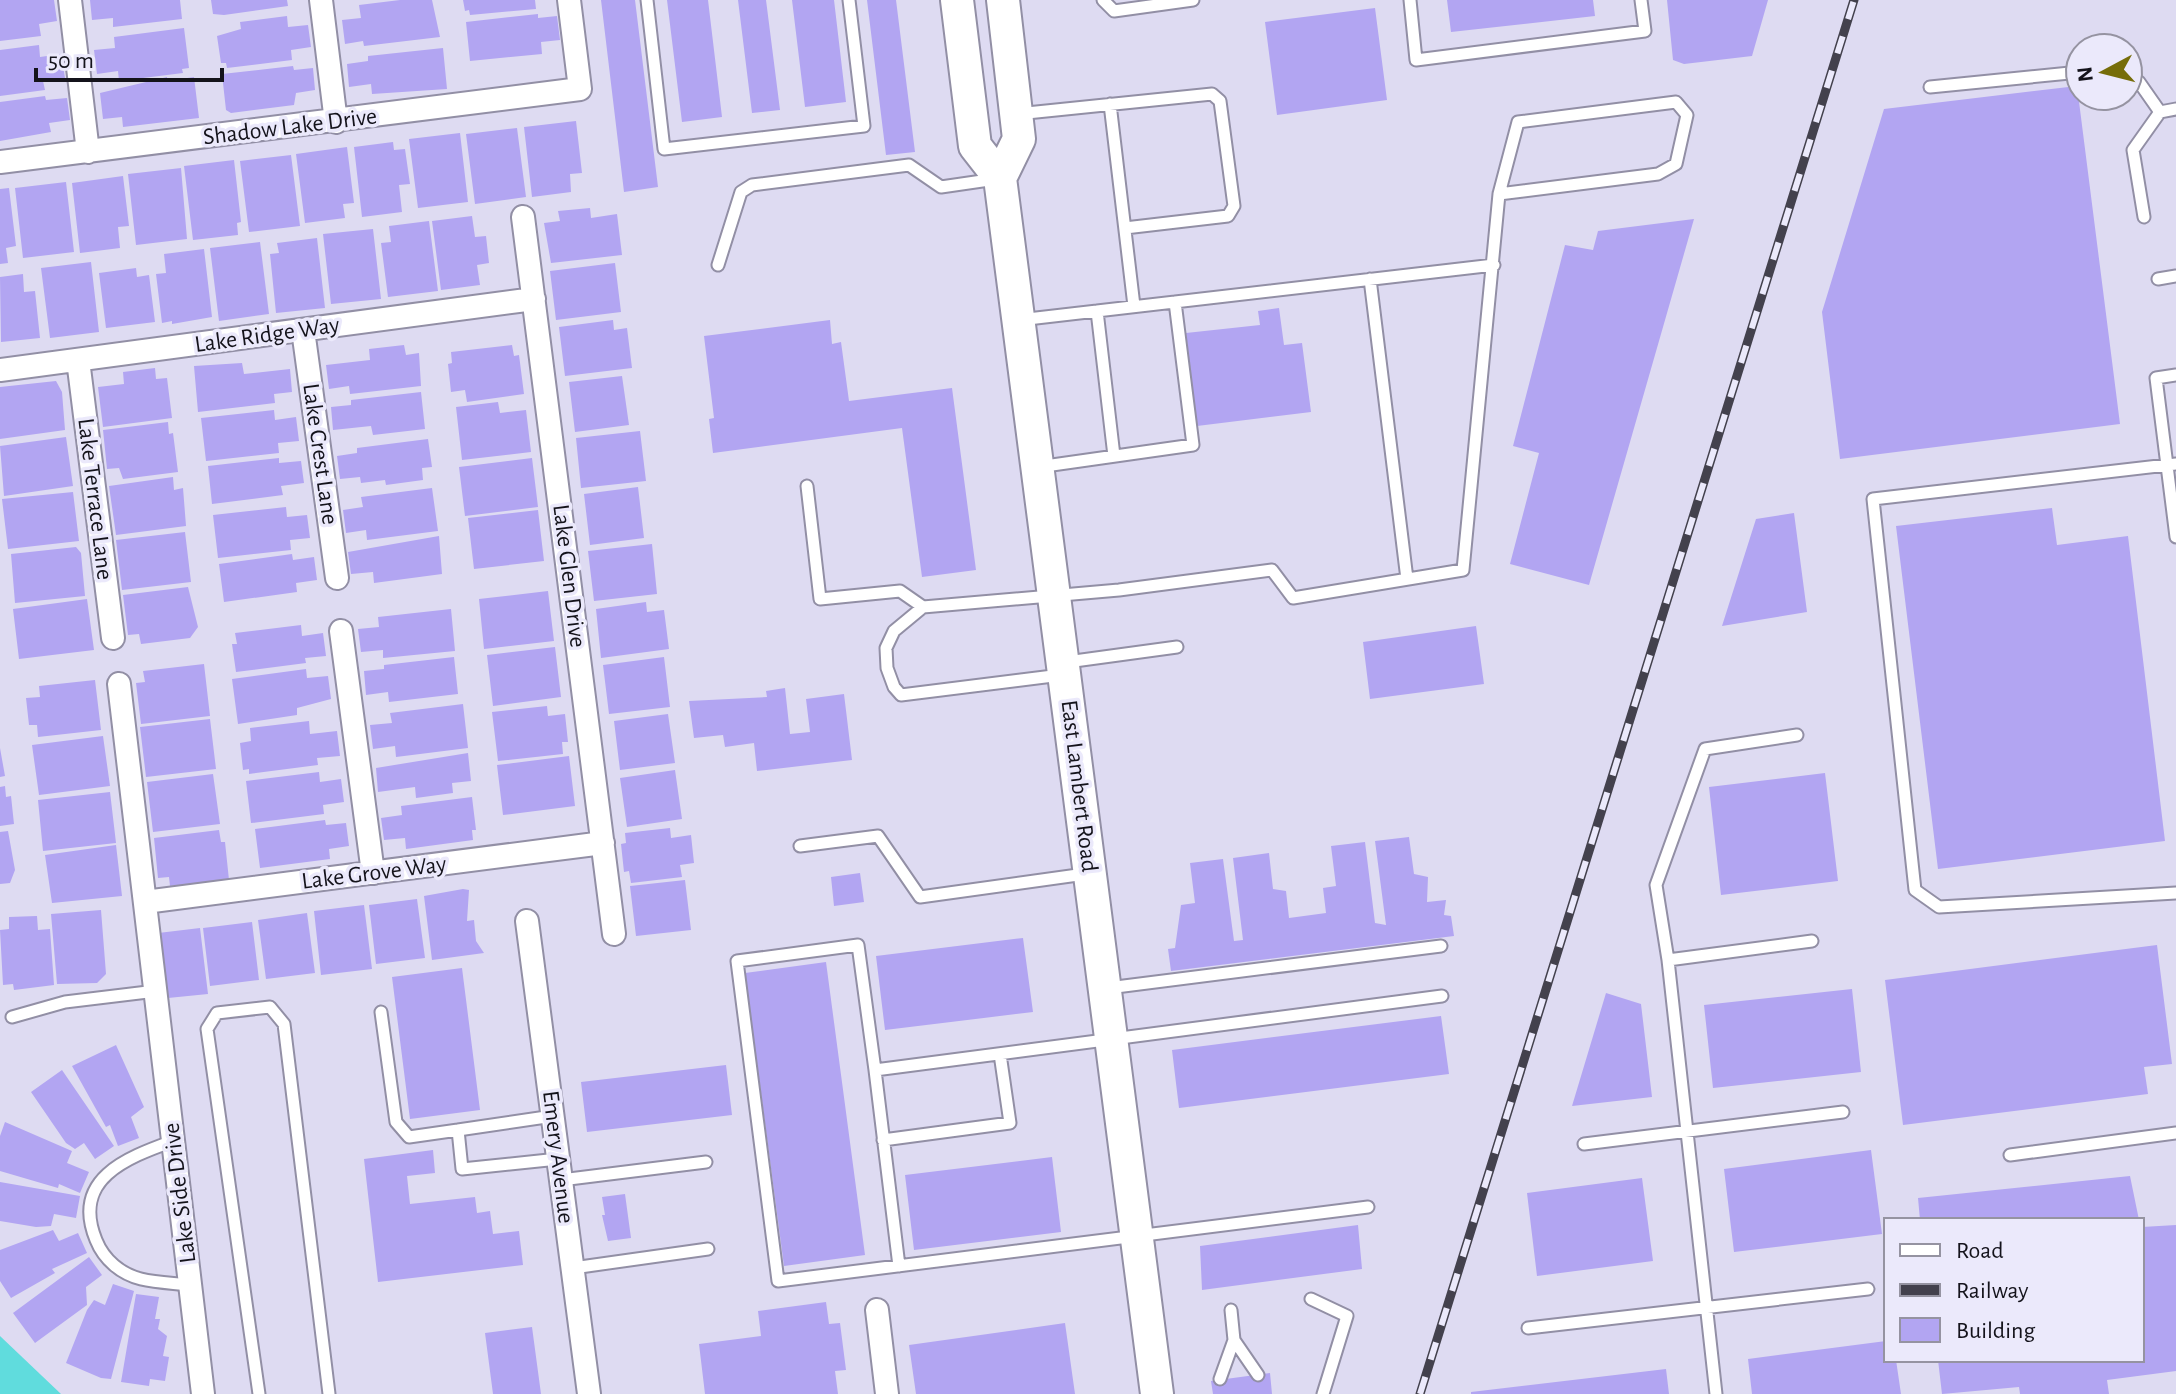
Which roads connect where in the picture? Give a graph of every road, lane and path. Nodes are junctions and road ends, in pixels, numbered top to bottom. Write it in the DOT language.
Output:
graph roads {
  1 [pos="70,0"];
  2 [pos="321,0"];
  3 [pos="569,0"];
  4 [pos="647,0"];
  5 [pos="849,0"];
  6 [pos="957,0"];
  7 [pos="1003,0"];
  8 [pos="1103,0"];
  9 [pos="1193,0"];
  10 [pos="1410,0"];
  11 [pos="1641,0"];
  12 [pos="2064,74"];
  13 [pos="1930,87"];
  14 [pos="2144,89"];
  15 [pos="1110,104"];
  16 [pos="2176,109"];
  17 [pos="2160,112"];
  18 [pos="336,122"];
  19 [pos="1018,127"];
  20 [pos="88,152"];
  21 [pos="0,162"];
  22 [pos="1000,178"];
  23 [pos="1499,194"];
  24 [pos="523,217"];
  25 [pos="2144,217"];
  26 [pos="1125,228"];
  27 [pos="718,265"];
  28 [pos="1494,265"];
  29 [pos="2176,276"];
  30 [pos="1370,279"];
  31 [pos="2158,279"];
  32 [pos="534,299"];
  33 [pos="1175,302"];
  34 [pos="1134,306"];
  35 [pos="1097,311"];
  36 [pos="1019,320"];
  37 [pos="303,330"];
  38 [pos="78,360"];
  39 [pos="0,370"];
  40 [pos="2176,375"];
  41 [pos="1114,456"];
  42 [pos="2172,465"];
  43 [pos="1037,467"];
  44 [pos="807,486"];
  45 [pos="2176,537"];
  46 [pos="337,578"];
  47 [pos="1407,579"];
  48 [pos="1054,593"];
  49 [pos="923,607"];
  50 [pos="341,631"];
  51 [pos="113,638"];
  52 [pos="1177,647"];
  53 [pos="1064,669"];
  54 [pos="119,684"];
  55 [pos="1797,735"];
  56 [pos="603,843"];
  57 [pos="800,846"];
  58 [pos="373,873"];
  59 [pos="1090,874"];
  60 [pos="2176,893"];
  61 [pos="145,902"];
  62 [pos="527,921"];
  63 [pos="614,934"];
  64 [pos="1812,941"];
  65 [pos="1441,946"];
  66 [pos="1668,960"];
  67 [pos="1105,989"];
  68 [pos="156,991"];
  69 [pos="1442,996"];
  70 [pos="381,1012"];
  71 [pos="12,1017"];
  72 [pos="1111,1040"];
  73 [pos="1000,1054"];
  74 [pos="875,1070"];
  75 [pos="1843,1112"];
  76 [pos="553,1116"];
  77 [pos="458,1130"];
  78 [pos="1688,1131"];
  79 [pos="2176,1133"];
  80 [pos="883,1140"];
  81 [pos="174,1141"];
  82 [pos="1584,1144"];
  83 [pos="2010,1155"];
  84 [pos="706,1162"];
  85 [pos="560,1169"];
  86 [pos="1368,1207"];
  87 [pos="1136,1236"];
  88 [pos="708,1249"];
  89 [pos="899,1266"];
  90 [pos="573,1268"];
  91 [pos="190,1285"];
  92 [pos="1868,1289"];
  93 [pos="1311,1299"];
  94 [pos="1708,1309"];
  95 [pos="877,1310"];
  96 [pos="1231,1310"];
  97 [pos="1528,1328"];
  98 [pos="1234,1340"];
  99 [pos="1258,1375"];
  100 [pos="1220,1379"];
  101 [pos="203,1394"];
  102 [pos="259,1394"];
  103 [pos="329,1394"];
  104 [pos="589,1394"];
  105 [pos="887,1394"];
  106 [pos="1157,1394"];
  107 [pos="1323,1394"];
  108 [pos="1716,1394"];
  1 -- 20 [label="street"];
  2 -- 18 [label="street"];
  3 -- 18 [label="street, Shadow Lake Drive"];
  4 -- 5 [label="lane"];
  6 -- 22 [label="main road"];
  7 -- 19 [label="main road"];
  8 -- 9 [label="lane"];
  10 -- 11 [label="lane"];
  12 -- 13 [label="lane"];
  14 -- 17 [label="lane"];
  15 -- 19 [label="lane"];
  15 -- 26 [label="lane"];
  15 -- 26 [label="lane"];
  16 -- 17 [label="lane"];
  17 -- 25 [label="lane"];
  18 -- 20 [label="street, Shadow Lake Drive"];
  19 -- 22 [label="main road"];
  20 -- 21 [label="street, Shadow Lake Drive"];
  22 -- 27 [label="lane"];
  22 -- 36 [label="main road, East Lambert Road"];
  23 -- 23 [label="lane"];
  23 -- 28 [label="lane"];
  24 -- 32 [label="street, Lake Glen Drive"];
  26 -- 34 [label="lane"];
  28 -- 30 [label="lane"];
  28 -- 47 [label="lane"];
  29 -- 31 [label="lane"];
  30 -- 33 [label="lane"];
  30 -- 47 [label="lane"];
  32 -- 37 [label="street, Lake Ridge Way"];
  32 -- 56 [label="street, Lake Glen Drive"];
  33 -- 34 [label="lane"];
  33 -- 41 [label="lane"];
  34 -- 35 [label="lane"];
  35 -- 36 [label="lane"];
  35 -- 41 [label="lane"];
  36 -- 43 [label="main road, East Lambert Road"];
  37 -- 38 [label="street, Lake Ridge Way"];
  37 -- 46 [label="street, Lake Crest Lane"];
  38 -- 39 [label="street, Lake Ridge Way"];
  38 -- 51 [label="street, Lake Terrace Lane"];
  40 -- 42 [label="lane"];
  41 -- 43 [label="lane"];
  42 -- 45 [label="lane"];
  42 -- 60 [label="lane"];
  43 -- 48 [label="main road, East Lambert Road"];
  44 -- 49 [label="lane"];
  47 -- 48 [label="lane"];
  48 -- 49 [label="lane"];
  48 -- 53 [label="main road, East Lambert Road"];
  49 -- 53 [label="lane"];
  50 -- 58 [label="street"];
  52 -- 53 [label="lane"];
  53 -- 59 [label="main road, East Lambert Road"];
  54 -- 61 [label="street"];
  55 -- 66 [label="lane"];
  56 -- 58 [label="street, Lake Grove Way"];
  56 -- 63 [label="street, Lake Glen Drive"];
  57 -- 59 [label="lane"];
  58 -- 61 [label="street, Lake Grove Way"];
  59 -- 67 [label="main road, East Lambert Road"];
  61 -- 68 [label="street, Lake Side Drive"];
  62 -- 76 [label="street, Emery Avenue"];
  64 -- 66 [label="lane"];
  65 -- 67 [label="lane"];
  66 -- 78 [label="lane"];
  67 -- 72 [label="main road, East Lambert Road"];
  68 -- 71 [label="lane"];
  68 -- 81 [label="street, Lake Side Drive"];
  69 -- 72 [label="lane"];
  70 -- 77 [label="lane"];
  72 -- 73 [label="lane"];
  72 -- 87 [label="main road, East Lambert Road"];
  73 -- 74 [label="lane"];
  73 -- 80 [label="lane"];
  74 -- 80 [label="lane"];
  74 -- 89 [label="lane"];
  75 -- 78 [label="lane"];
  76 -- 77 [label="lane"];
  76 -- 85 [label="street, Emery Avenue"];
  77 -- 85 [label="lane"];
  78 -- 82 [label="lane"];
  78 -- 94 [label="lane"];
  79 -- 83 [label="lane"];
  80 -- 89 [label="lane"];
  81 -- 91 [label="street, Lake Side Drive"];
  81 -- 91 [label="lane"];
  84 -- 85 [label="lane"];
  85 -- 90 [label="street, Emery Avenue"];
  86 -- 87 [label="lane"];
  87 -- 89 [label="lane"];
  87 -- 106 [label="main road, East Lambert Road"];
  88 -- 90 [label="lane"];
  90 -- 104 [label="street, Emery Avenue"];
  91 -- 101 [label="street, Lake Side Drive"];
  92 -- 94 [label="lane"];
  93 -- 107 [label="lane"];
  94 -- 97 [label="lane"];
  94 -- 108 [label="lane"];
  95 -- 105 [label="street"];
  96 -- 98 [label="lane"];
  98 -- 99 [label="lane"];
  98 -- 100 [label="lane"];
  102 -- 103 [label="lane"];
}
